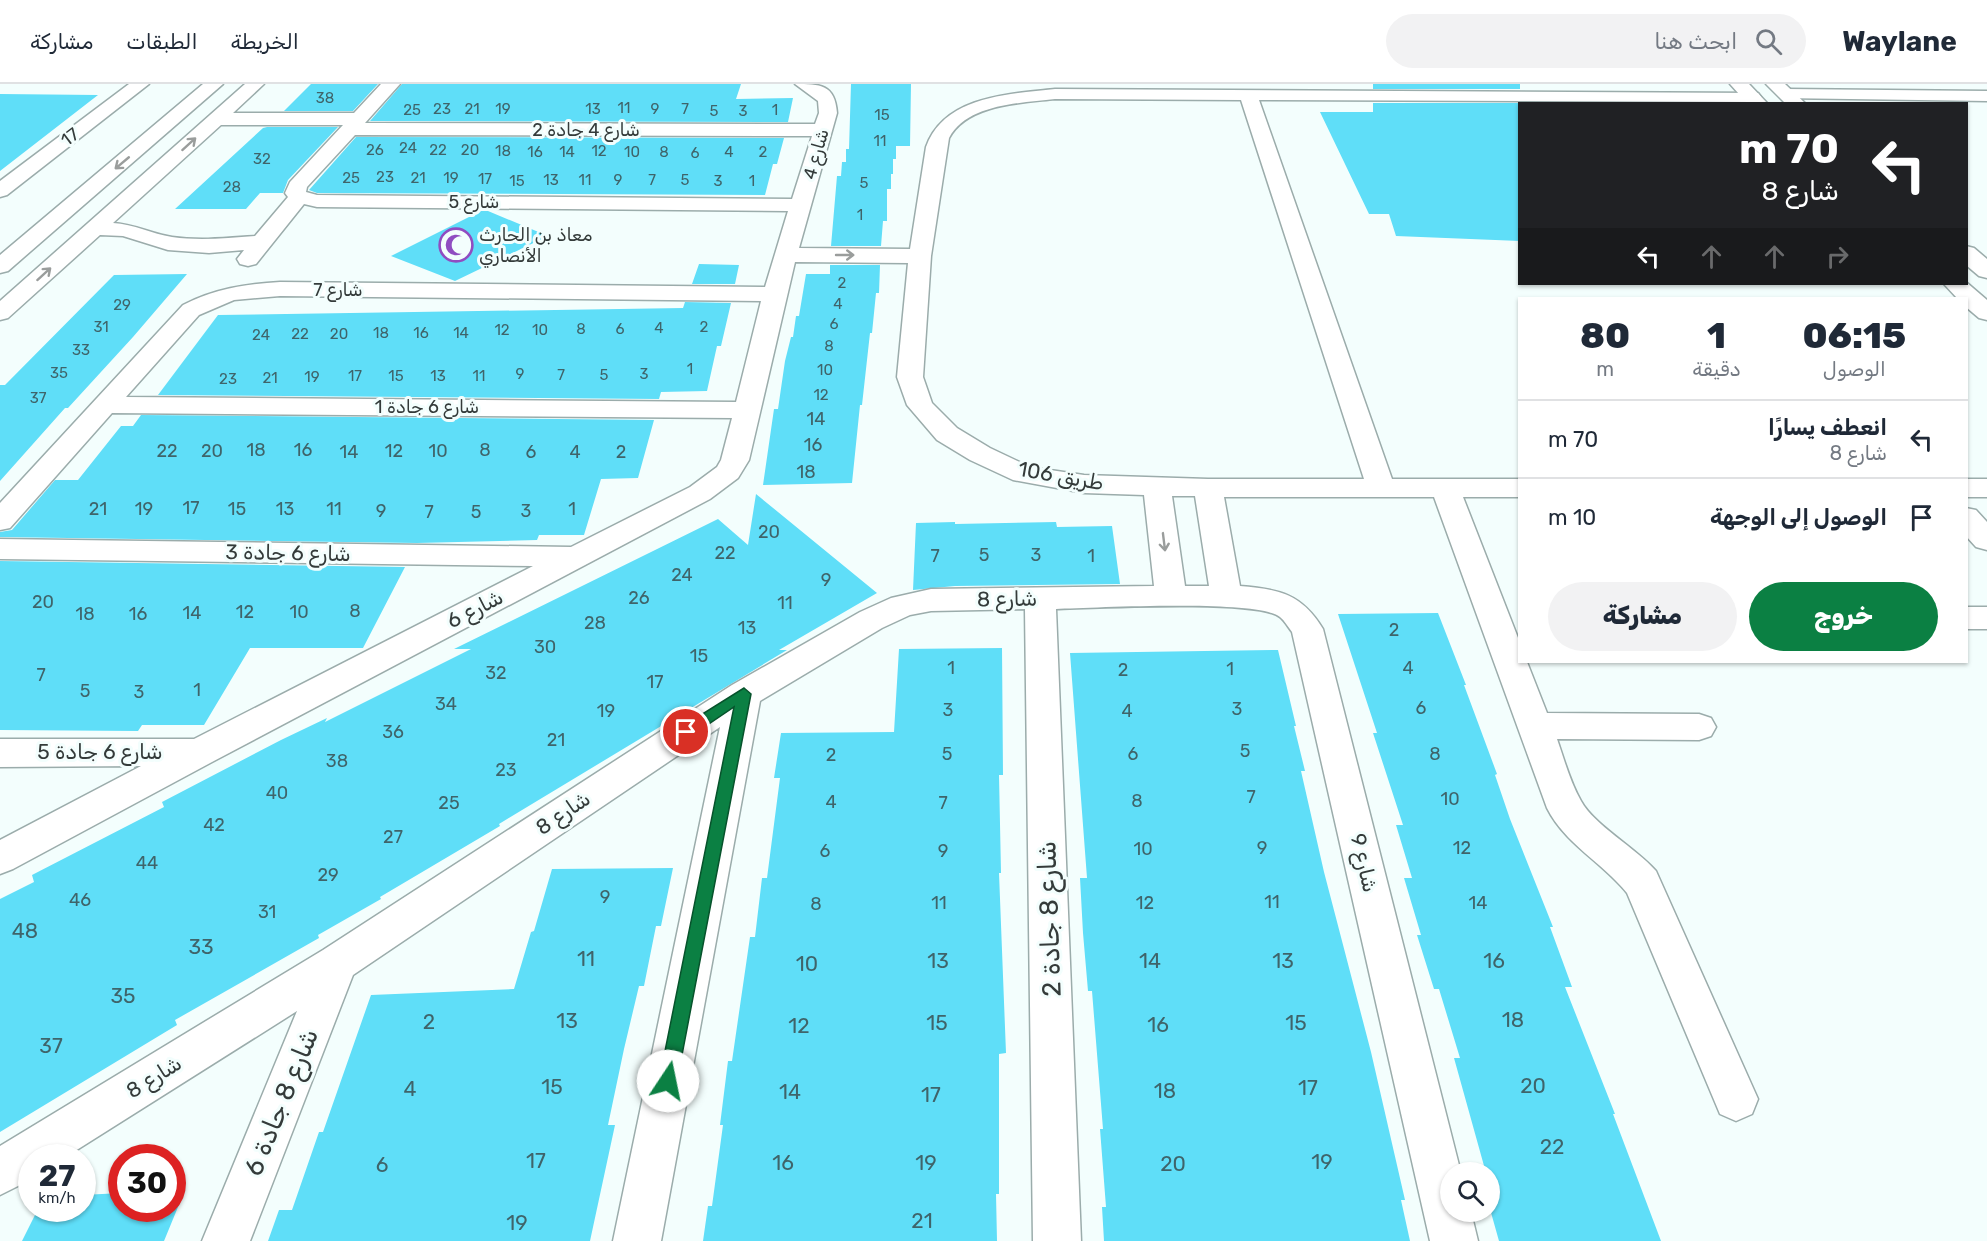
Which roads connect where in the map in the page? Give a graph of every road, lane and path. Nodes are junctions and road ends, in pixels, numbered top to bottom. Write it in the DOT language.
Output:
graph roads {
  1 [pos="140,84"];
  2 [pos="214,84"];
  3 [pos="255,84"];
  4 [pos="391,84"];
  5 [pos="804,84"];
  6 [pos="1100,88"];
  7 [pos="1133,88"];
  8 [pos="1248,94"];
  9 [pos="1786,94"];
  10 [pos="1750,95"];
  11 [pos="1987,96"];
  12 [pos="216,119"];
  13 [pos="353,124"];
  14 [pos="823,130"];
  15 [pos="0,191"];
  16 [pos="299,197"];
  17 [pos="801,205"];
  18 [pos="95,228"];
  19 [pos="900,234"];
  20 [pos="799,241"];
  21 [pos="263,242"];
  22 [pos="922,245"];
  23 [pos="0,266"];
  24 [pos="1956,285"];
  25 [pos="774,294"];
  26 [pos="212,298"];
  27 [pos="1983,305"];
  28 [pos="0,313"];
  29 [pos="107,405"];
  30 [pos="747,410"];
  31 [pos="1157,488"];
  32 [pos="1208,488"];
  33 [pos="1445,488"];
  34 [pos="1518,488"];
  35 [pos="1968,488"];
  36 [pos="1987,488"];
  37 [pos="1381,489"];
  38 [pos="1968,519"];
  39 [pos="0,521"];
  40 [pos="1987,540"];
  41 [pos="0,549"];
  42 [pos="576,557"];
  43 [pos="1171,596"];
  44 [pos="1226,596"];
  45 [pos="1040,598"];
  46 [pos="1506,615"];
  47 [pos="1968,618"];
  48 [pos="1987,618"];
  49 [pos="744,694"];
  50 [pos="1533,726"];
  51 [pos="1699,727"];
  52 [pos="199,752"];
  53 [pos="0,753"];
  54 [pos="0,858"];
  55 [pos="337,963"];
  56 [pos="1736,1099"];
  57 [pos="0,1172"];
  58 [pos="226,1241"];
  59 [pos="637,1241"];
  60 [pos="1057,1241"];
  61 [pos="1454,1241"];
  1 -- 15 [label="street, 17"];
  2 -- 23 [label="street, one-way"];
  3 -- 12 [label="street"];
  4 -- 13 [label="street"];
  5 -- 14 [label="street, شارع 4"];
  6 -- 7 [label="street, طريق 106"];
  6 -- 22 [label="street, طريق 106"];
  7 -- 8 [label="street, طريق 106"];
  8 -- 10 [label="street, طريق 106"];
  8 -- 37 [label="street"];
  9 -- 11 [label="street"];
  12 -- 13 [label="street, شارع 4 جادة 2"];
  18 -- 12 [label="street, one-way"];
  13 -- 14 [label="street, شارع 4 جادة 2"];
  13 -- 16 [label="street"];
  14 -- 17 [label="street, شارع 4"];
  16 -- 17 [label="street, شارع 5"];
  16 -- 21 [label="street"];
  17 -- 20 [label="street, شارع 4"];
  18 -- 21 [label="street"];
  28 -- 18 [label="street, one-way"];
  19 -- 22 [label="street"];
  20 -- 22 [label="street, one-way"];
  20 -- 25 [label="street, شارع 6"];
  21 -- 26 [label="street"];
  22 -- 31 [label="street, طريق 106"];
  24 -- 27 [label="street"];
  25 -- 26 [label="street, شارع 7"];
  25 -- 30 [label="street, شارع 6"];
  26 -- 29 [label="street, شارع 7"];
  29 -- 30 [label="street, شارع 6 جادة 1"];
  29 -- 39 [label="street, شارع 7"];
  30 -- 42 [label="street, شارع 6"];
  31 -- 32 [label="street, طريق 106"];
  31 -- 43 [label="street, one-way"];
  32 -- 37 [label="street, طريق 106"];
  32 -- 44 [label="street"];
  33 -- 34 [label="street, طريق 106"];
  33 -- 37 [label="street, طريق 106"];
  33 -- 46 [label="street"];
  35 -- 36 [label="street"];
  38 -- 40 [label="street"];
  41 -- 42 [label="street, شارع 6 جادة 3"];
  42 -- 52 [label="street, شارع 6"];
  43 -- 44 [label="street, شارع 9"];
  43 -- 45 [label="street, شارع 8"];
  44 -- 61 [label="street, شارع 9"];
  45 -- 49 [label="street, شارع 8"];
  45 -- 60 [label="street, شارع 8 جادة 2"];
  46 -- 50 [label="street"];
  47 -- 48 [label="street"];
  49 -- 55 [label="street, شارع 8"];
  49 -- 59 [label="street"];
  50 -- 51 [label="street"];
  50 -- 56 [label="street"];
  52 -- 53 [label="street, شارع 6 جادة 5"];
  52 -- 54 [label="street, شارع 6"];
  55 -- 57 [label="street, شارع 8"];
  55 -- 58 [label="street, شارع 8 جادة 6"];
}
